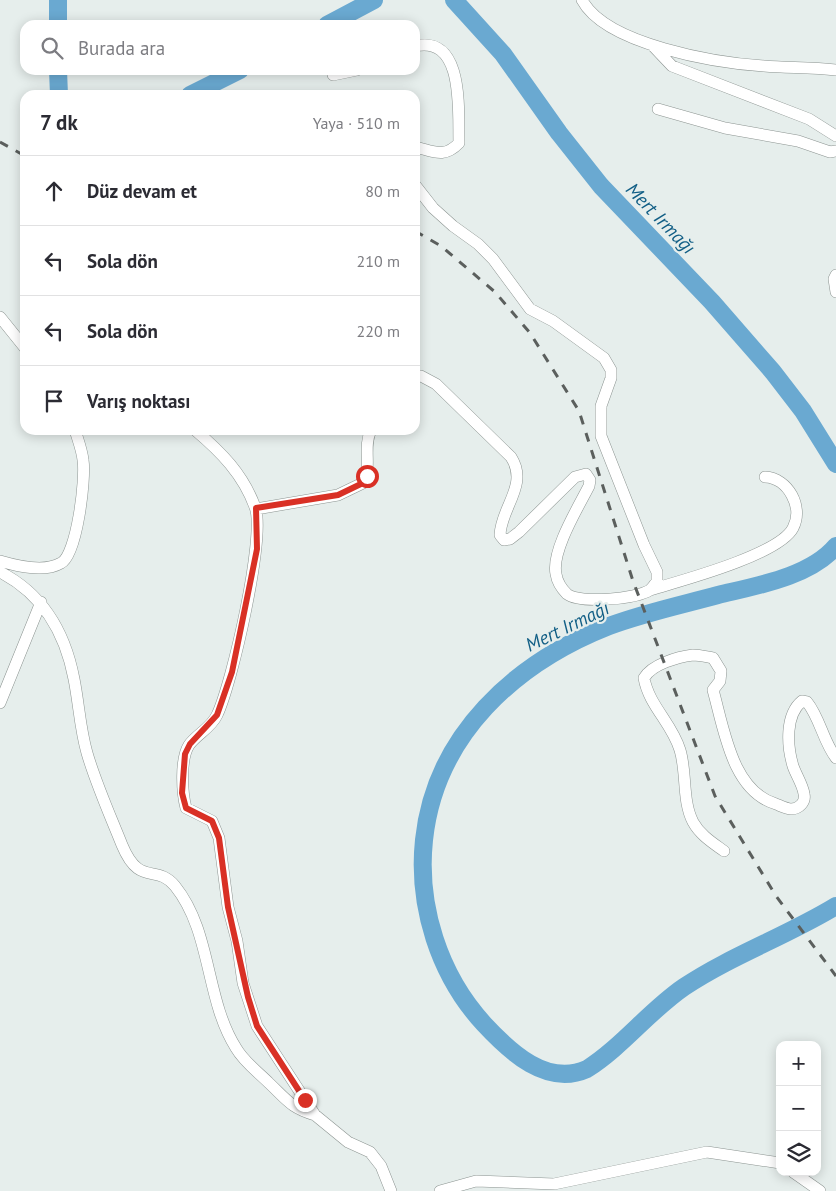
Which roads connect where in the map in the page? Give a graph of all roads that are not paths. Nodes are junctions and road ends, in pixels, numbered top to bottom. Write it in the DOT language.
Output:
graph roads {
  1 [pos="582,0"];
  2 [pos="420,46"];
  3 [pos="654,47"];
  4 [pos="836,70"];
  5 [pos="658,109"];
  6 [pos="836,136"];
  7 [pos="420,148"];
  8 [pos="836,151"];
  9 [pos="420,191"];
  10 [pos="836,275"];
  11 [pos="836,292"];
  12 [pos="0,317"];
  13 [pos="20,342"];
  14 [pos="420,376"];
  15 [pos="76,435"];
  16 [pos="200,435"];
  17 [pos="369,435"];
  18 [pos="765,477"];
  19 [pos="256,508"];
  20 [pos="0,561"];
  21 [pos="0,572"];
  22 [pos="650,590"];
  23 [pos="41,602"];
  24 [pos="0,703"];
  25 [pos="836,758"];
  26 [pos="724,851"];
  27 [pos="315,1115"];
  28 [pos="776,1162"];
  29 [pos="799,1176"];
  30 [pos="391,1191"];
  31 [pos="440,1191"];
  32 [pos="820,1191"];
  1 -- 3 [label="street"];
  2 -- 7 [label="street"];
  3 -- 4 [label="street"];
  3 -- 6 [label="street"];
  5 -- 8 [label="street"];
  9 -- 22 [label="street"];
  10 -- 11 [label="street"];
  12 -- 13 [label="street"];
  14 -- 22 [label="street"];
  15 -- 20 [label="street"];
  16 -- 19 [label="street"];
  17 -- 19 [label="street"];
  18 -- 22 [label="street"];
  19 -- 27 [label="street"];
  21 -- 23 [label="street"];
  23 -- 24 [label="street"];
  23 -- 27 [label="street"];
  25 -- 26 [label="street"];
  27 -- 30 [label="street"];
  28 -- 31 [label="street"];
  29 -- 32 [label="street"];
}
